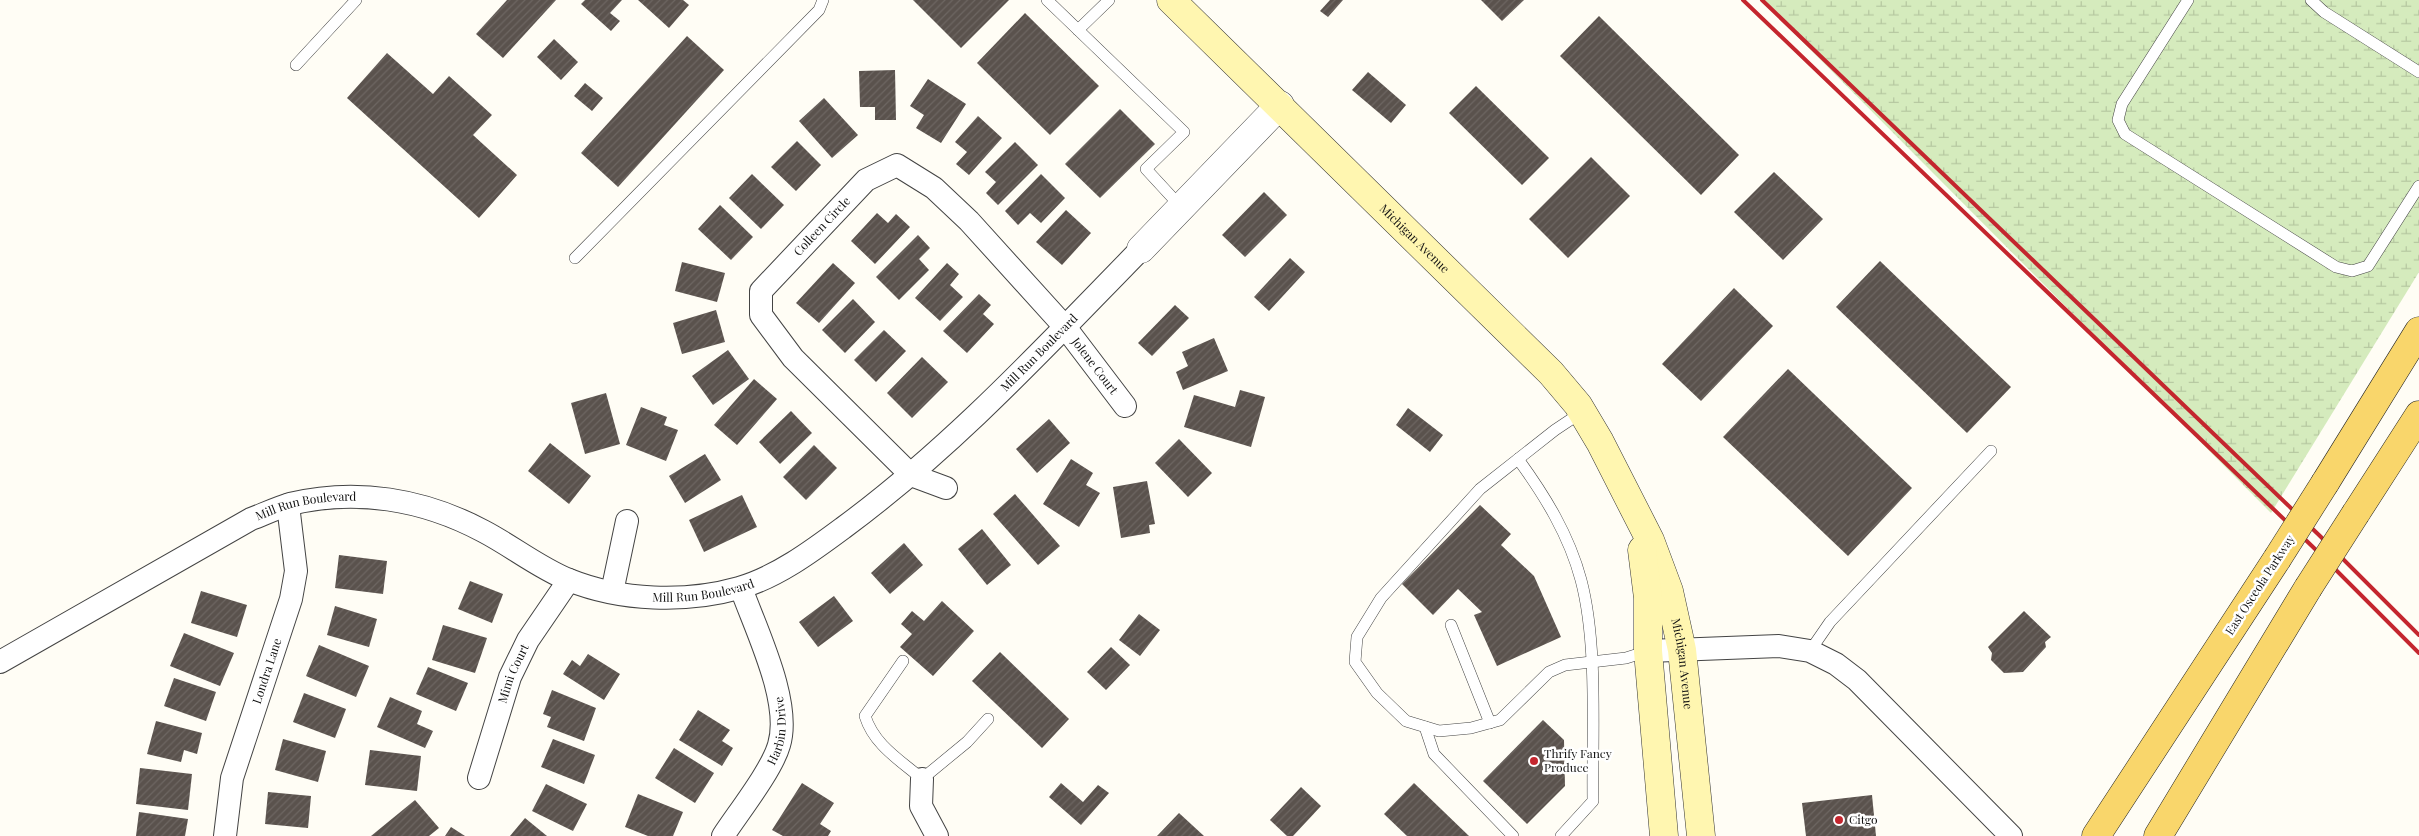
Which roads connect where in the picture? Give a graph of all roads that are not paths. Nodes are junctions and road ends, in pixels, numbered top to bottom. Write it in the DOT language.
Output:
graph roads {
  1 [pos="356,0"];
  2 [pos="823,0"];
  3 [pos="1047,0"];
  4 [pos="1109,0"];
  5 [pos="1171,0"];
  6 [pos="2188,0"];
  7 [pos="2311,0"];
  8 [pos="1078,30"];
  9 [pos="296,65"];
  10 [pos="2419,72"];
  11 [pos="1280,105"];
  12 [pos="2419,186"];
  13 [pos="1181,206"];
  14 [pos="1141,249"];
  15 [pos="575,258"];
  16 [pos="1065,327"];
  17 [pos="2419,331"];
  18 [pos="1125,406"];
  19 [pos="1582,412"];
  20 [pos="2419,415"];
  21 [pos="1990,450"];
  22 [pos="1518,459"];
  23 [pos="911,475"];
  24 [pos="946,488"];
  25 [pos="1631,500"];
  26 [pos="288,505"];
  27 [pos="627,521"];
  28 [pos="568,580"];
  29 [pos="741,588"];
  30 [pos="612,592"];
  31 [pos="1451,626"];
  32 [pos="1682,650"];
  33 [pos="1648,651"];
  34 [pos="1810,651"];
  35 [pos="903,661"];
  36 [pos="0,662"];
  37 [pos="1591,662"];
  38 [pos="988,719"];
  39 [pos="1490,723"];
  40 [pos="1425,727"];
  41 [pos="479,778"];
  42 [pos="922,779"];
  43 [pos="225,836"];
  44 [pos="723,836"];
  45 [pos="937,836"];
  46 [pos="1513,836"];
  47 [pos="1561,836"];
  48 [pos="1664,836"];
  49 [pos="1701,836"];
  50 [pos="2011,836"];
  51 [pos="2096,836"];
  52 [pos="2158,836"];
  1 -- 9 [label="lane"];
  2 -- 15 [label="lane"];
  3 -- 8 [label="lane"];
  4 -- 8 [label="lane"];
  5 -- 11 [label="main road, Michigan Avenue"];
  6 -- 12 [label="lane"];
  7 -- 10 [label="lane"];
  8 -- 13 [label="lane"];
  11 -- 13 [label="street, Mill Run Boulevard"];
  11 -- 19 [label="main road, Michigan Avenue"];
  13 -- 14 [label="street, Mill Run Boulevard"];
  14 -- 16 [label="street, Mill Run Boulevard"];
  16 -- 18 [label="street, Jolene Court"];
  16 -- 23 [label="street, Mill Run Boulevard"];
  16 -- 23 [label="street, Colleen Circle"];
  17 -- 51 [label="main road, East Osceola Parkway, bridge"];
  19 -- 22 [label="lane"];
  19 -- 25 [label="main road, Michigan Avenue"];
  20 -- 52 [label="main road, bridge"];
  21 -- 34 [label="lane"];
  22 -- 37 [label="lane"];
  22 -- 40 [label="lane"];
  23 -- 24 [label="street"];
  23 -- 29 [label="street, Mill Run Boulevard"];
  25 -- 32 [label="main road, Michigan Avenue"];
  25 -- 33 [label="main road, Michigan Avenue"];
  26 -- 28 [label="street, Mill Run Boulevard"];
  26 -- 36 [label="street, Mill Run Boulevard"];
  26 -- 43 [label="street, Londra Lane"];
  27 -- 30 [label="street"];
  28 -- 30 [label="street, Mill Run Boulevard"];
  28 -- 41 [label="street, Mimi Court"];
  29 -- 30 [label="street, Mill Run Boulevard"];
  29 -- 44 [label="street, Harbin Drive"];
  31 -- 39 [label="lane"];
  32 -- 33 [label="street"];
  32 -- 34 [label="street"];
  32 -- 49 [label="main road, Michigan Avenue"];
  33 -- 37 [label="lane"];
  33 -- 48 [label="main road, Michigan Avenue"];
  34 -- 50 [label="street"];
  35 -- 42 [label="lane"];
  37 -- 39 [label="lane"];
  37 -- 47 [label="lane"];
  38 -- 42 [label="lane"];
  39 -- 40 [label="lane"];
  40 -- 46 [label="lane"];
  42 -- 45 [label="street"];
}
